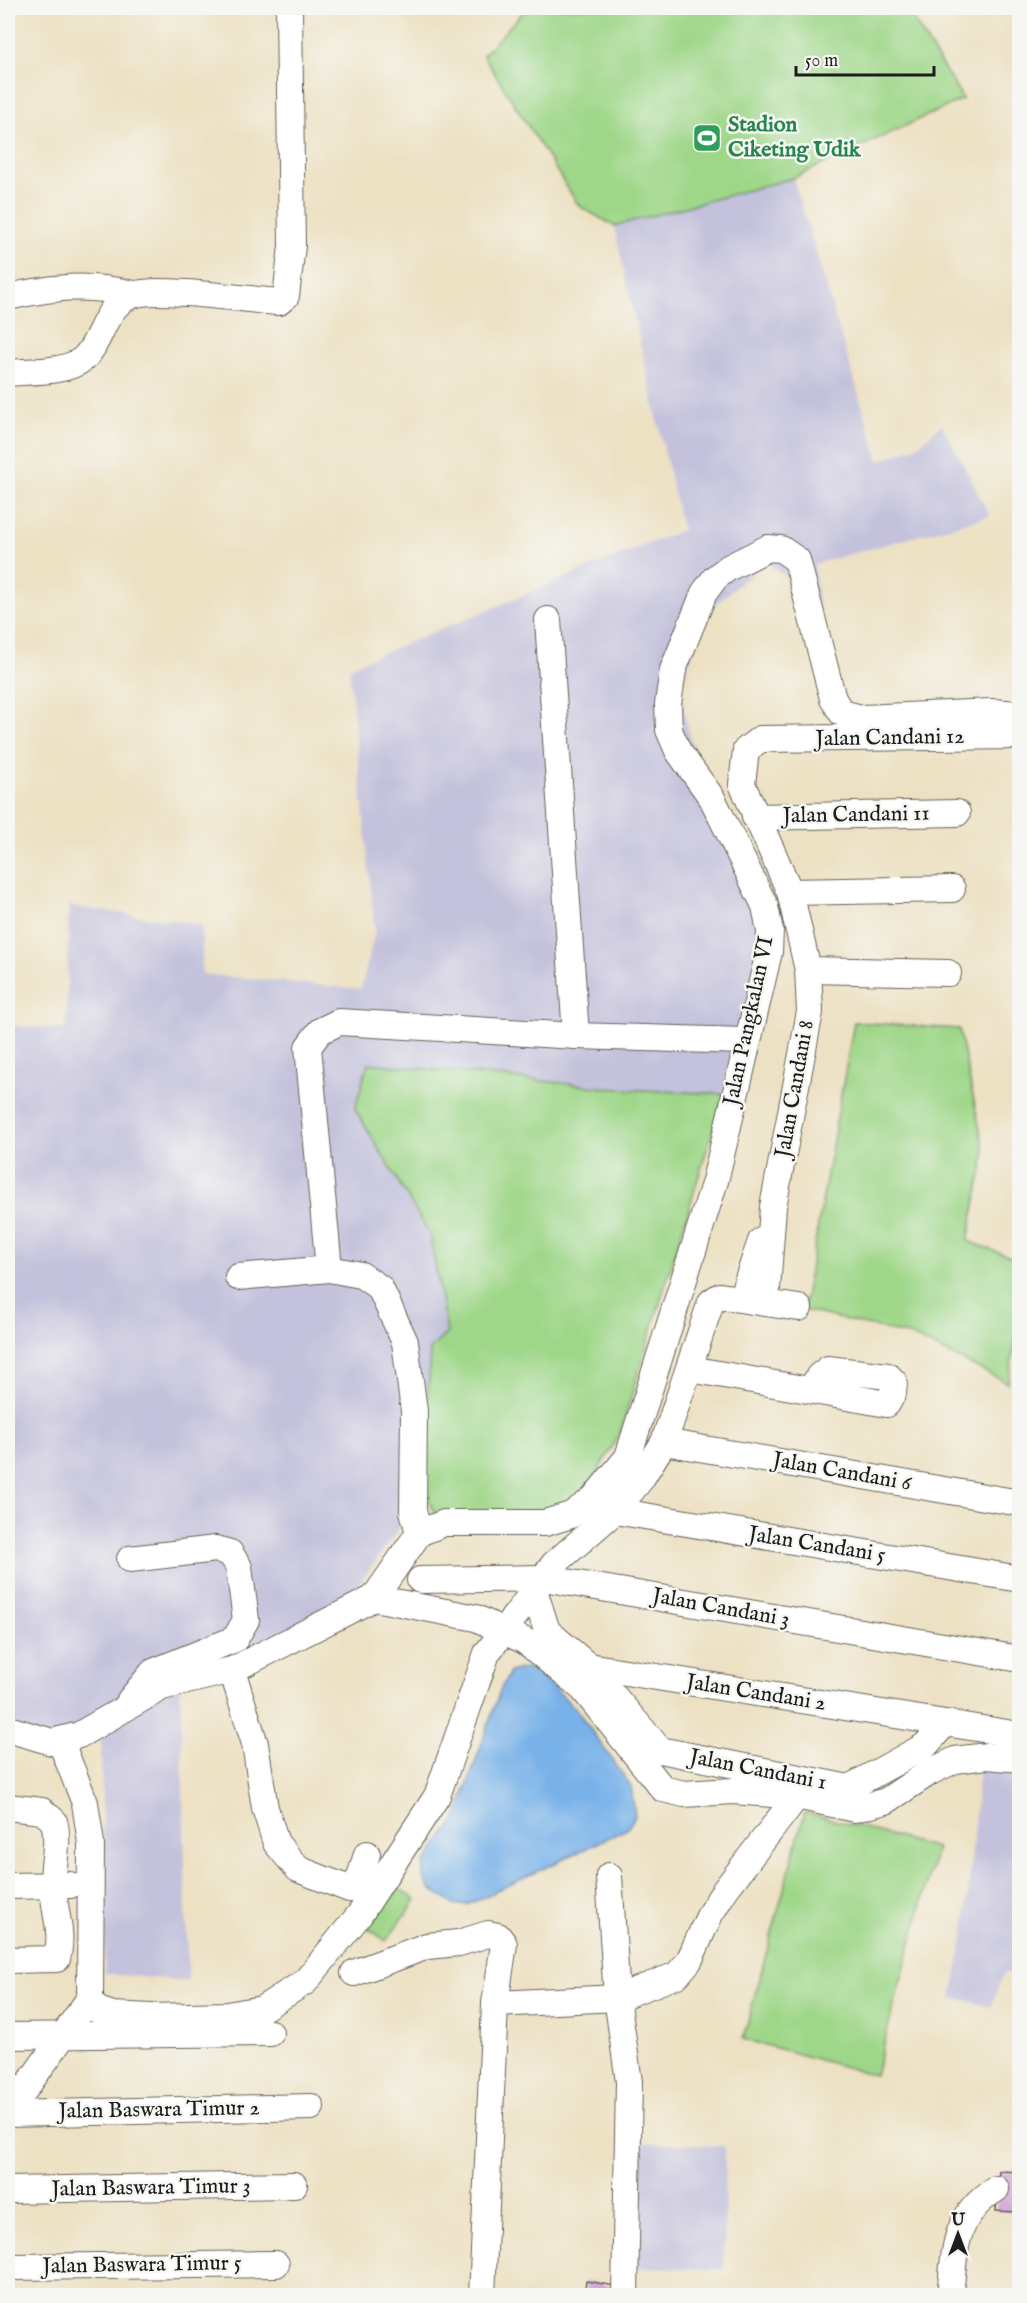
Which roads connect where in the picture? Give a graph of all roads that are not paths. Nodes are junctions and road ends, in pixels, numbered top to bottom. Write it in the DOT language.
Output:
graph roads {
  1 [pos="289,8"];
  2 [pos="134,294"];
  3 [pos="8,297"];
  4 [pos="8,373"];
  5 [pos="548,620"];
  6 [pos="1020,714"];
  7 [pos="1020,736"];
  8 [pos="760,739"];
  9 [pos="957,813"];
  10 [pos="755,817"];
  11 [pos="952,889"];
  12 [pos="790,892"];
  13 [pos="808,970"];
  14 [pos="948,973"];
  15 [pos="576,1036"];
  16 [pos="746,1041"];
  17 [pos="773,1207"];
  18 [pos="329,1269"];
  19 [pos="238,1277"];
  20 [pos="730,1297"];
  21 [pos="766,1303"];
  22 [pos="799,1308"];
  23 [pos="690,1369"];
  24 [pos="811,1390"];
  25 [pos="664,1442"];
  26 [pos="1020,1503"];
  27 [pos="615,1511"];
  28 [pos="419,1533"];
  29 [pos="130,1558"];
  30 [pos="1020,1579"];
  31 [pos="420,1580"];
  32 [pos="539,1584"];
  33 [pos="374,1598"];
  34 [pos="504,1629"];
  35 [pos="1020,1659"];
  36 [pos="588,1666"];
  37 [pos="232,1670"];
  38 [pos="119,1714"];
  39 [pos="945,1723"];
  40 [pos="8,1729"];
  41 [pos="1020,1735"];
  42 [pos="60,1740"];
  43 [pos="1020,1759"];
  44 [pos="797,1796"];
  45 [pos="8,1807"];
  46 [pos="367,1854"];
  47 [pos="609,1876"];
  48 [pos="8,1886"];
  49 [pos="70,1886"];
  50 [pos="8,1960"];
  51 [pos="354,1973"];
  52 [pos="90,1998"];
  53 [pos="618,1998"];
  54 [pos="495,2004"];
  55 [pos="270,2033"];
  56 [pos="61,2035"];
  57 [pos="8,2036"];
  58 [pos="311,2107"];
  59 [pos="8,2113"];
  60 [pos="294,2185"];
  61 [pos="996,2189"];
  62 [pos="8,2190"];
  63 [pos="276,2264"];
  64 [pos="8,2267"];
  65 [pos="482,2295"];
  66 [pos="625,2295"];
  67 [pos="951,2295"];
  1 -- 2 [label="street"];
  2 -- 3 [label="street"];
  2 -- 4 [label="street"];
  5 -- 15 [label="street"];
  6 -- 16 [label="street, Jalan Pangkalan VI"];
  7 -- 8 [label="street, Jalan Candani 12"];
  8 -- 10 [label="street, Jalan Candani 8"];
  9 -- 10 [label="street, Jalan Candani 11"];
  10 -- 12 [label="street, Jalan Candani 8"];
  11 -- 12 [label="street"];
  12 -- 13 [label="street, Jalan Candani 8"];
  13 -- 14 [label="street"];
  13 -- 17 [label="street, Jalan Candani 8"];
  15 -- 16 [label="street"];
  15 -- 18 [label="street"];
  16 -- 28 [label="street, Jalan Pangkalan VI"];
  17 -- 20 [label="street, Jalan Candani 8"];
  17 -- 21 [label="street, Jalan Candani 8"];
  18 -- 19 [label="street"];
  18 -- 28 [label="street"];
  20 -- 21 [label="street"];
  20 -- 23 [label="street, Jalan Candani 8"];
  21 -- 22 [label="street"];
  23 -- 24 [label="street"];
  23 -- 25 [label="street, Jalan Candani 8"];
  25 -- 26 [label="street, Jalan Candani 6"];
  25 -- 27 [label="street, Jalan Candani 8"];
  27 -- 30 [label="street, Jalan Candani 5"];
  27 -- 32 [label="street, Jalan Candani 8"];
  28 -- 33 [label="street"];
  29 -- 38 [label="street"];
  31 -- 32 [label="street, Jalan Candani 3"];
  32 -- 34 [label="street, Jalan Candani 8"];
  32 -- 35 [label="street, Jalan Candani 3"];
  32 -- 36 [label="street"];
  33 -- 34 [label="street"];
  33 -- 37 [label="street"];
  34 -- 44 [label="street"];
  34 -- 52 [label="street, Jalan Candani 8"];
  36 -- 39 [label="street, Jalan Candani 2"];
  36 -- 39 [label="street, Jalan Candani 1"];
  37 -- 38 [label="street"];
  37 -- 46 [label="street"];
  38 -- 42 [label="street"];
  39 -- 41 [label="street, Jalan Candani 2"];
  40 -- 42 [label="street"];
  42 -- 49 [label="street"];
  43 -- 44 [label="street"];
  44 -- 53 [label="street"];
  45 -- 49 [label="street"];
  47 -- 53 [label="street"];
  48 -- 49 [label="street"];
  49 -- 50 [label="street"];
  49 -- 52 [label="street"];
  51 -- 54 [label="street"];
  52 -- 56 [label="street"];
  53 -- 54 [label="street"];
  53 -- 66 [label="street"];
  54 -- 65 [label="street"];
  55 -- 56 [label="street"];
  56 -- 57 [label="street"];
  56 -- 59 [label="street"];
  58 -- 59 [label="street, Jalan Baswara Timur 2"];
  60 -- 62 [label="street, Jalan Baswara Timur 3"];
  61 -- 67 [label="street"];
  63 -- 64 [label="street, Jalan Baswara Timur 5"];
}
